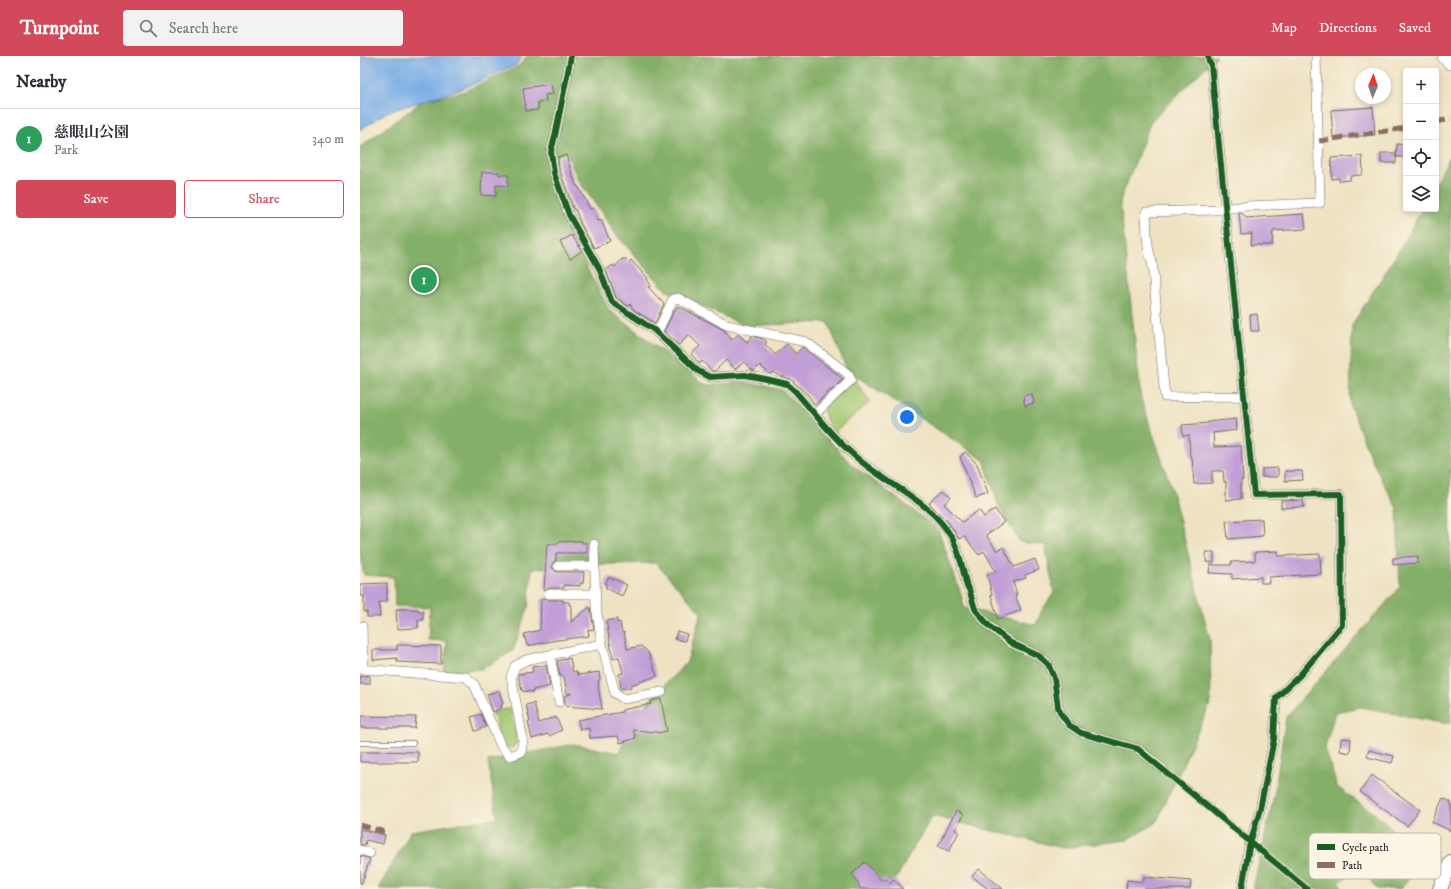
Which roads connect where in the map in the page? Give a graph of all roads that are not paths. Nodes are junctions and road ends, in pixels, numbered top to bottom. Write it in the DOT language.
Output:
graph roads {
  1 [pos="571,56"];
  2 [pos="1208,56"];
  3 [pos="1316,56"];
  4 [pos="1446,56"];
  5 [pos="1451,62"];
  6 [pos="1225,208"];
  7 [pos="656,333"];
  8 [pos="1244,396"];
  9 [pos="816,414"];
  10 [pos="594,544"];
  11 [pos="558,566"];
  12 [pos="595,566"];
  13 [pos="550,594"];
  14 [pos="596,594"];
  15 [pos="362,626"];
  16 [pos="602,644"];
  17 [pos="550,656"];
  18 [pos="361,669"];
  19 [pos="662,692"];
  20 [pos="559,702"];
  21 [pos="360,742"];
  22 [pos="413,743"];
  23 [pos="1163,769"];
  24 [pos="360,850"];
  25 [pos="370,853"];
  26 [pos="1451,862"];
  27 [pos="1242,889"];
  28 [pos="1440,889"];
  1 -- 7 [label="street"];
  2 -- 6 [label="street"];
  3 -- 6 [label="street"];
  4 -- 5 [label="highway"];
  6 -- 8 [label="street"];
  6 -- 8 [label="street"];
  7 -- 9 [label="street"];
  7 -- 9 [label="street"];
  8 -- 27 [label="street"];
  9 -- 23 [label="street"];
  10 -- 12 [label="street"];
  11 -- 12 [label="street"];
  12 -- 14 [label="street"];
  13 -- 14 [label="street"];
  14 -- 16 [label="street"];
  15 -- 18 [label="street"];
  16 -- 17 [label="street"];
  16 -- 19 [label="street"];
  17 -- 18 [label="street"];
  17 -- 20 [label="street"];
  21 -- 22 [label="lane"];
  24 -- 25 [label="street"];
  26 -- 28 [label="main road"];
}
